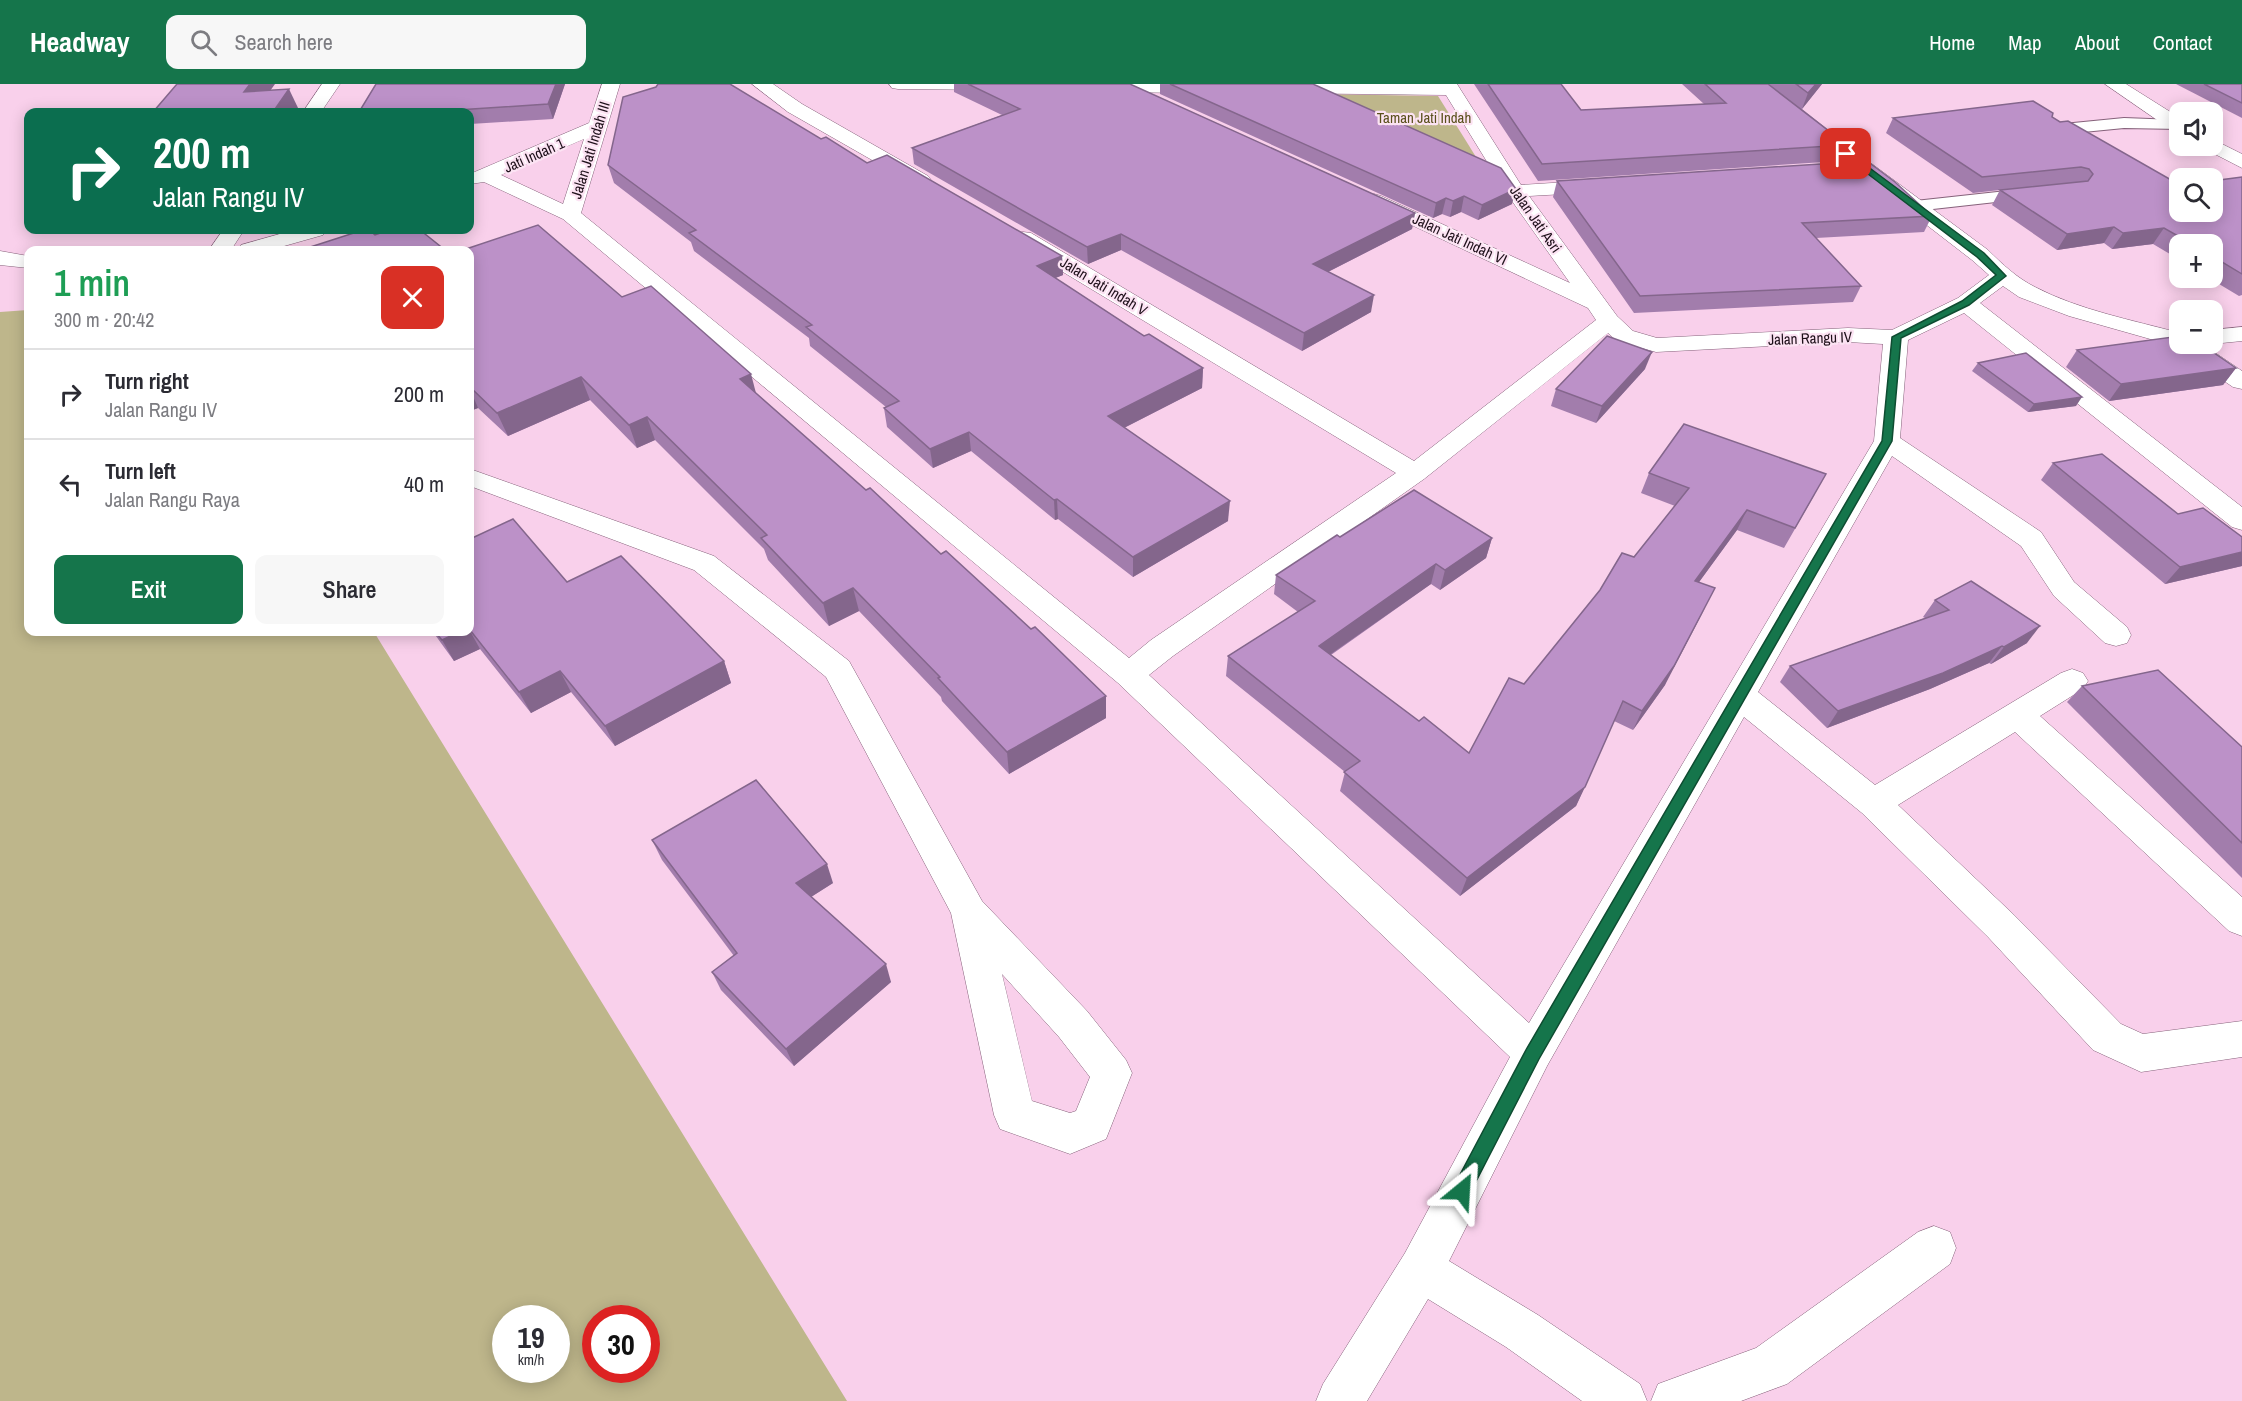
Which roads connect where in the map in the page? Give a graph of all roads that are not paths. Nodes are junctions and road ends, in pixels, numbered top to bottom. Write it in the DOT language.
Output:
graph roads {
  1 [pos="331,84"];
  2 [pos="611,84"];
  3 [pos="761,84"];
  4 [pos="898,84"];
  5 [pos="1753,84"];
  6 [pos="2114,84"];
  7 [pos="1017,86"];
  8 [pos="1076,86"];
  9 [pos="1124,87"];
  10 [pos="1449,87"];
  11 [pos="1217,88"];
  12 [pos="1264,88"];
  13 [pos="1166,106"];
  14 [pos="315,108"];
  15 [pos="2169,120"];
  16 [pos="2169,126"];
  17 [pos="597,127"];
  18 [pos="2053,130"];
  19 [pos="2223,151"];
  20 [pos="2242,162"];
  21 [pos="1864,168"];
  22 [pos="1841,171"];
  23 [pos="478,178"];
  24 [pos="1620,184"];
  25 [pos="939,190"];
  26 [pos="1355,191"];
  27 [pos="1515,191"];
  28 [pos="2050,192"];
  29 [pos="1915,206"];
  30 [pos="570,215"];
  31 [pos="1001,225"];
  32 [pos="302,234"];
  33 [pos="262,246"];
  34 [pos="0,258"];
  35 [pos="24,261"];
  36 [pos="2002,276"];
  37 [pos="1966,303"];
  38 [pos="1603,313"];
  39 [pos="2242,334"];
  40 [pos="2223,336"];
  41 [pos="1896,337"];
  42 [pos="2169,337"];
  43 [pos="2199,354"];
  44 [pos="2242,382"];
  45 [pos="1887,441"];
  46 [pos="1415,473"];
  47 [pos="474,478"];
  48 [pos="2242,521"];
  49 [pos="2116,635"];
  50 [pos="1129,675"];
  51 [pos="2072,681"];
  52 [pos="1739,694"];
  53 [pos="2018,716"];
  54 [pos="1874,803"];
  55 [pos="969,912"];
  56 [pos="2242,920"];
  57 [pos="2242,1039"];
  58 [pos="1533,1053"];
  59 [pos="1934,1248"];
  60 [pos="1421,1269"];
  61 [pos="1340,1401"];
  62 [pos="1623,1401"];
  63 [pos="1675,1401"];
  1 -- 14 [label="street"];
  2 -- 17 [label="street, Jalan Jati Indah III"];
  3 -- 25 [label="street"];
  4 -- 7 [label="street"];
  5 -- 21 [label="street"];
  6 -- 15 [label="street"];
  8 -- 9 [label="street"];
  9 -- 11 [label="street"];
  9 -- 13 [label="street"];
  10 -- 12 [label="street"];
  10 -- 27 [label="street, Jalan Jati Asri"];
  16 -- 18 [label="lane"];
  17 -- 23 [label="street, Jati Indah 1"];
  17 -- 30 [label="street, Jalan Jati Indah III"];
  19 -- 20 [label="street"];
  21 -- 22 [label="street"];
  21 -- 29 [label="street"];
  23 -- 30 [label="street"];
  24 -- 27 [label="street"];
  26 -- 38 [label="street, Jalan Jati Indah VI"];
  27 -- 38 [label="street, Jalan Jati Asri"];
  28 -- 29 [label="lane"];
  29 -- 36 [label="street"];
  30 -- 50 [label="street"];
  31 -- 46 [label="street, Jalan Jati Indah V"];
  32 -- 33 [label="street"];
  34 -- 35 [label="street"];
  36 -- 37 [label="street, Jalan Rangu IV"];
  36 -- 42 [label="street"];
  37 -- 41 [label="street, Jalan Rangu IV"];
  37 -- 48 [label="street"];
  38 -- 41 [label="street, Jalan Rangu IV"];
  38 -- 46 [label="street"];
  39 -- 40 [label="street"];
  41 -- 45 [label="street"];
  43 -- 44 [label="street"];
  45 -- 49 [label="street"];
  45 -- 52 [label="street"];
  46 -- 50 [label="street"];
  47 -- 55 [label="street"];
  50 -- 58 [label="street"];
  51 -- 53 [label="street"];
  52 -- 54 [label="street"];
  52 -- 58 [label="street"];
  53 -- 54 [label="street"];
  53 -- 56 [label="street"];
  54 -- 57 [label="street"];
  55 -- 55 [label="street"];
  58 -- 60 [label="street"];
  59 -- 63 [label="street"];
  60 -- 61 [label="street"];
  60 -- 62 [label="street"];
}
